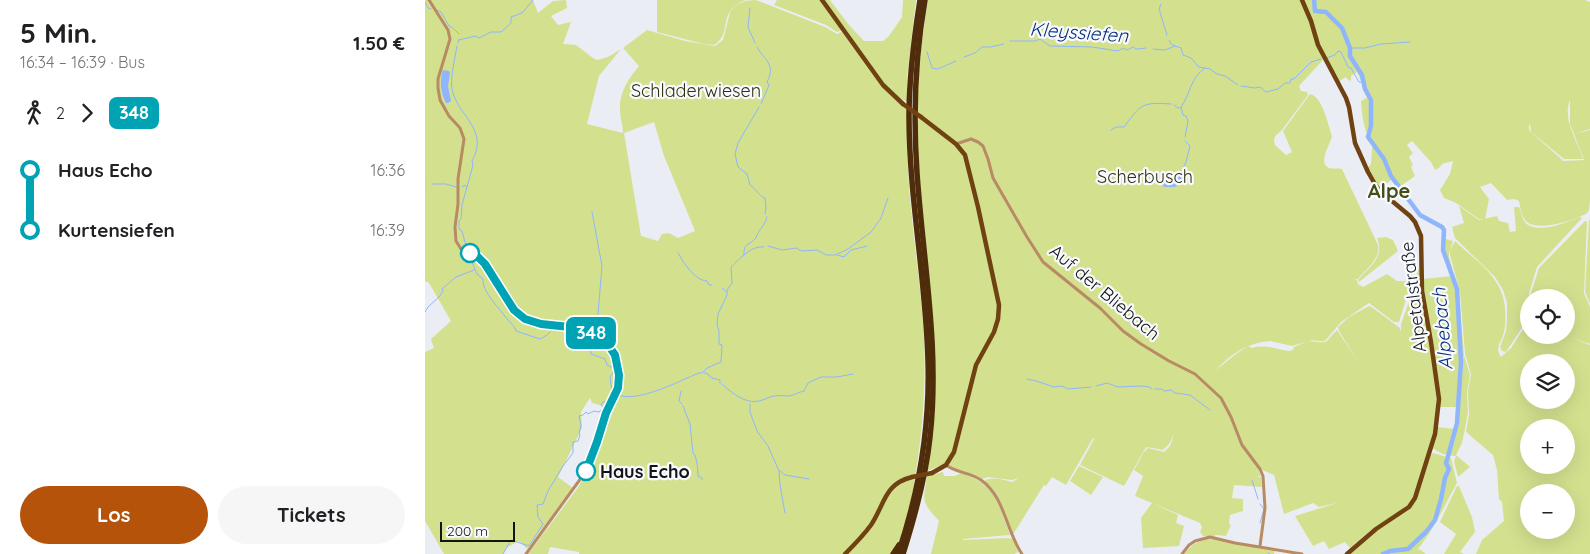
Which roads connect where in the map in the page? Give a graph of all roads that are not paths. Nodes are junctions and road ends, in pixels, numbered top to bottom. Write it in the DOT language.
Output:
graph roads {
  1 [pos="429,0"];
  2 [pos="822,0"];
  3 [pos="920,0"];
  4 [pos="925,0"];
  5 [pos="1302,0"];
  6 [pos="956,144"];
  7 [pos="946,465"];
  8 [pos="903,539"];
  9 [pos="1260,546"];
  10 [pos="526,554"];
  11 [pos="845,554"];
  12 [pos="893,554"];
  13 [pos="898,554"];
  14 [pos="903,554"];
  15 [pos="1022,554"];
  16 [pos="1182,554"];
  17 [pos="1302,554"];
  18 [pos="1347,554"];
  1 -- 10 [label="street"];
  2 -- 6 [label="main road, bridge"];
  3 -- 8 [label="highway"];
  4 -- 14 [label="highway"];
  5 -- 18 [label="main road, Alpetalstraße"];
  6 -- 7 [label="main road"];
  6 -- 9 [label="street, Auf der Bliebach"];
  7 -- 11 [label="main road, bridge"];
  7 -- 15 [label="street"];
  8 -- 12 [label="highway"];
  8 -- 13 [label="highway"];
  9 -- 16 [label="street"];
  9 -- 17 [label="street"];
}
